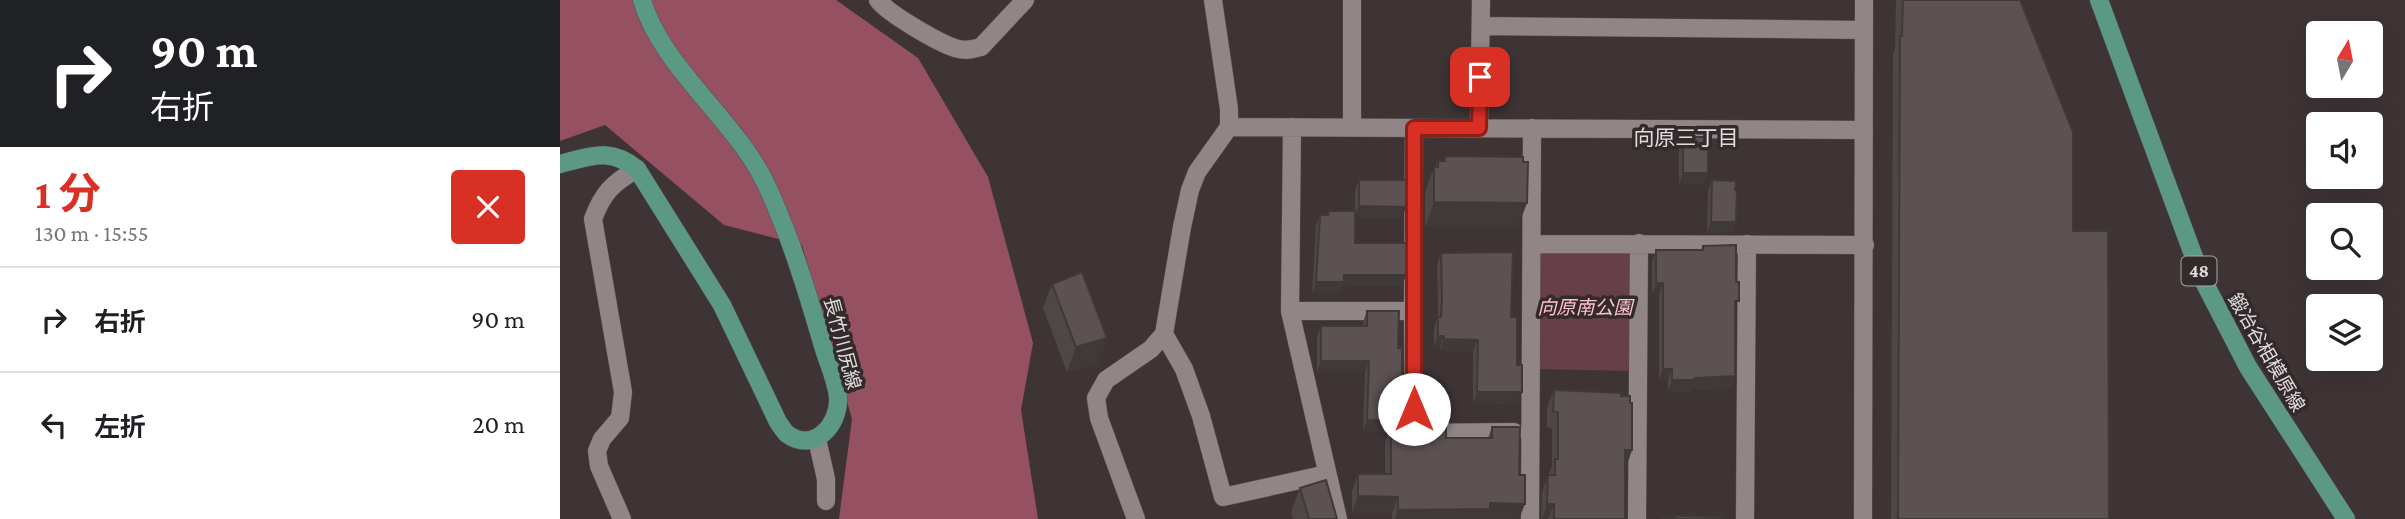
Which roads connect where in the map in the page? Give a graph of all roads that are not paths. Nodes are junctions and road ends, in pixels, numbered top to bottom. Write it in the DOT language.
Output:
graph roads {
  1 [pos="642,0"];
  2 [pos="878,0"];
  3 [pos="1025,0"];
  4 [pos="1213,0"];
  5 [pos="1352,0"];
  6 [pos="1481,0"];
  7 [pos="1864,0"];
  8 [pos="2099,0"];
  9 [pos="1481,26"];
  10 [pos="1864,30"];
  11 [pos="1229,127"];
  12 [pos="1292,127"];
  13 [pos="1352,128"];
  14 [pos="1414,128"];
  15 [pos="1479,128"];
  16 [pos="1532,128"];
  17 [pos="1864,130"];
  18 [pos="560,164"];
  19 [pos="637,169"];
  20 [pos="1639,243"];
  21 [pos="1532,244"];
  22 [pos="1747,244"];
  23 [pos="1865,245"];
  24 [pos="1290,311"];
  25 [pos="1413,312"];
  26 [pos="1164,334"];
  27 [pos="1531,432"];
  28 [pos="817,439"];
  29 [pos="1327,474"];
  30 [pos="826,501"];
  31 [pos="622,519"];
  32 [pos="1136,519"];
  33 [pos="1338,519"];
  34 [pos="1530,519"];
  35 [pos="1637,519"];
  36 [pos="1745,519"];
  37 [pos="1863,519"];
  38 [pos="2346,519"];
  1 -- 28 [label="main road, 長竹川尻線"];
  2 -- 3 [label="street"];
  4 -- 11 [label="street"];
  5 -- 13 [label="street"];
  6 -- 9 [label="street"];
  7 -- 10 [label="street"];
  8 -- 38 [label="main road, 鍛冶谷相模原線 / 48"];
  9 -- 10 [label="street"];
  9 -- 15 [label="street"];
  10 -- 17 [label="street"];
  11 -- 12 [label="street"];
  11 -- 26 [label="street"];
  12 -- 13 [label="street"];
  12 -- 24 [label="street"];
  13 -- 14 [label="street"];
  14 -- 15 [label="street"];
  14 -- 25 [label="street"];
  15 -- 16 [label="street"];
  16 -- 17 [label="street"];
  16 -- 21 [label="street"];
  17 -- 23 [label="street"];
  18 -- 19 [label="main road"];
  19 -- 28 [label="main road"];
  19 -- 31 [label="street"];
  20 -- 21 [label="street"];
  20 -- 22 [label="street"];
  20 -- 35 [label="street"];
  21 -- 27 [label="street"];
  22 -- 23 [label="street"];
  22 -- 36 [label="street"];
  23 -- 37 [label="street"];
  24 -- 25 [label="street"];
  24 -- 29 [label="street"];
  25 -- 27 [label="street"];
  26 -- 29 [label="street"];
  26 -- 32 [label="street"];
  27 -- 34 [label="street"];
  28 -- 30 [label="street"];
  29 -- 33 [label="street"];
}
